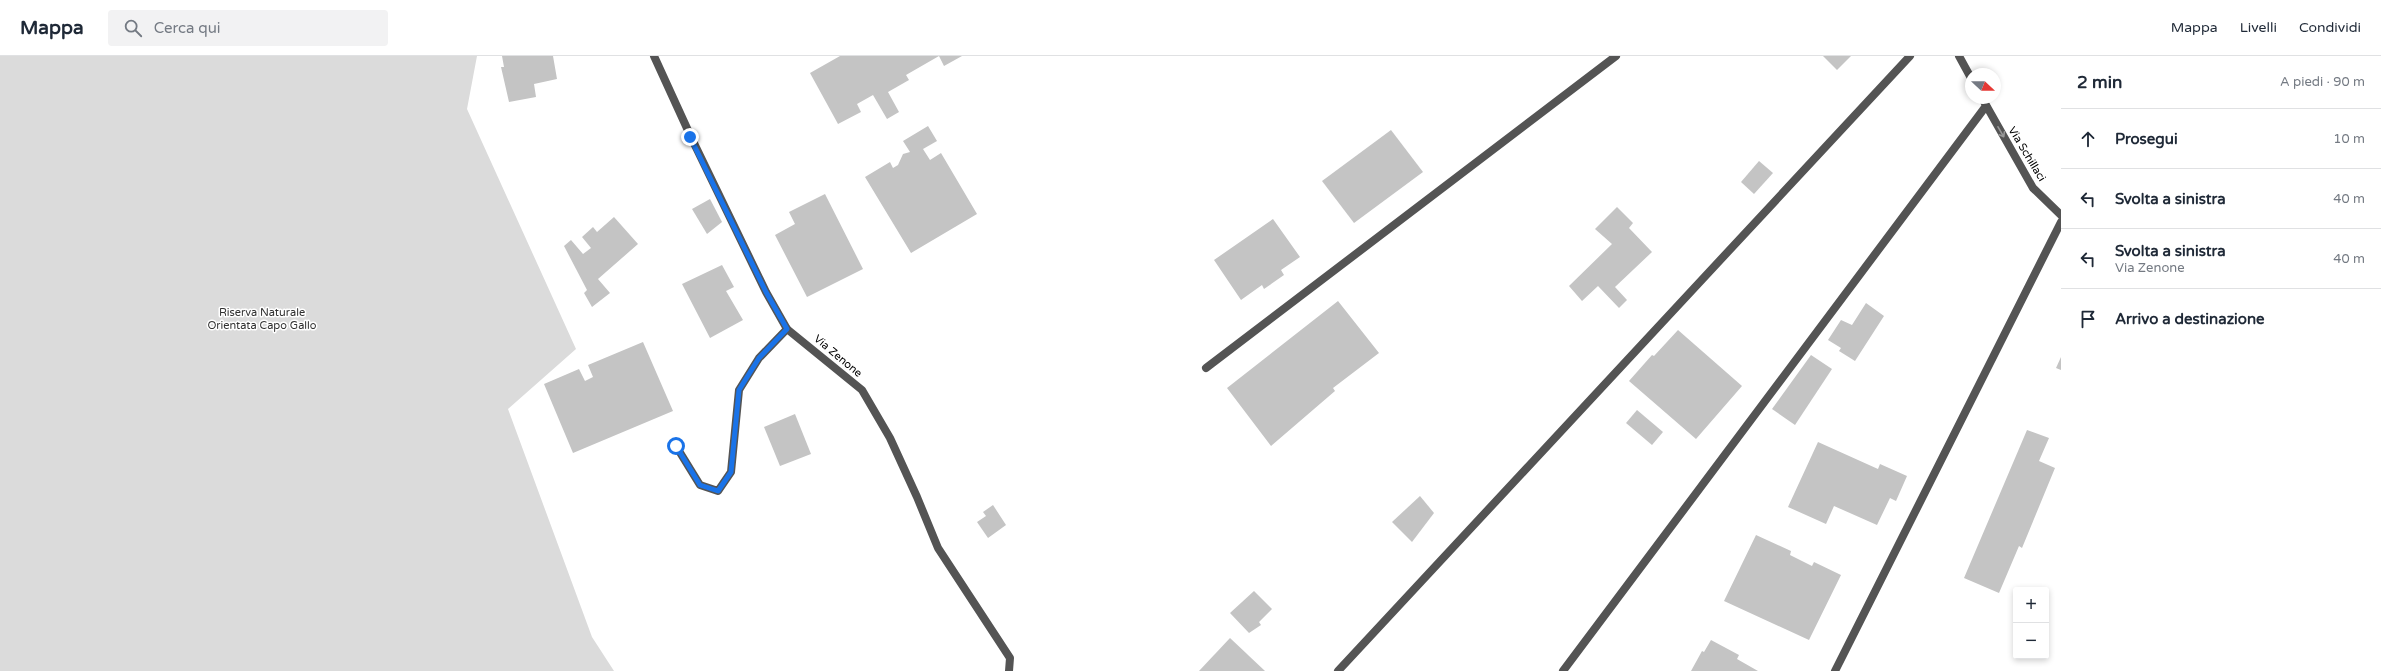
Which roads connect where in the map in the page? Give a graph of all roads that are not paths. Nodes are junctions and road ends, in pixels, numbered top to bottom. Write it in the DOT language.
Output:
graph roads {
  1 [pos="654,56"];
  2 [pos="1616,56"];
  3 [pos="1910,56"];
  4 [pos="1959,56"];
  5 [pos="1966,68"];
  6 [pos="1986,106"];
  7 [pos="2061,215"];
  8 [pos="2061,222"];
  9 [pos="787,329"];
  10 [pos="1206,368"];
  11 [pos="676,446"];
  12 [pos="1009,671"];
  13 [pos="1338,671"];
  14 [pos="1563,671"];
  15 [pos="1835,671"];
  1 -- 9 [label="street, Via Zenone"];
  2 -- 10 [label="street"];
  3 -- 13 [label="street"];
  4 -- 5 [label="street"];
  6 -- 7 [label="street, Via Schillaci, one-way"];
  6 -- 14 [label="street"];
  8 -- 15 [label="street"];
  9 -- 11 [label="street"];
  9 -- 12 [label="street, Via Zenone"];
}
